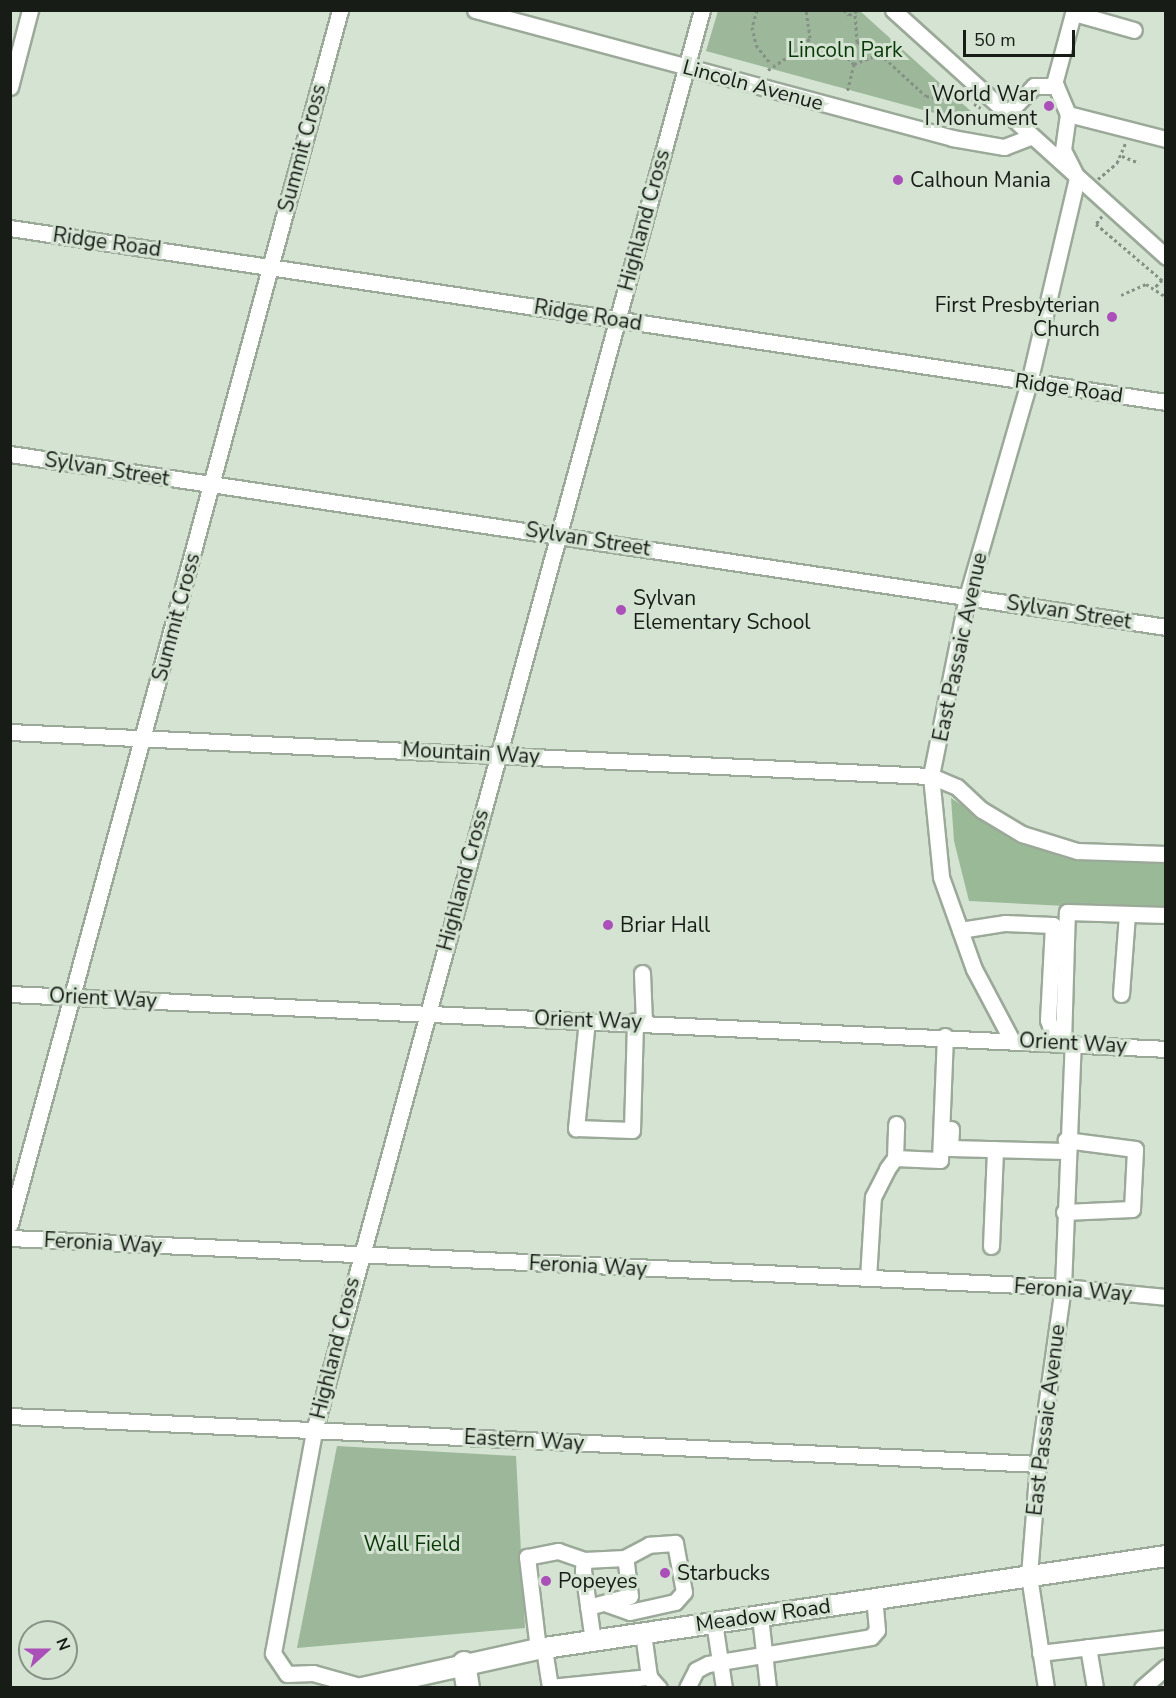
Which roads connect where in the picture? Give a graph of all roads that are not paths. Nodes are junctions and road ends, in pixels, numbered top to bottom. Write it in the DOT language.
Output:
graph roads {
  1 [pos="30,10"];
  2 [pos="340,10"];
  3 [pos="475,10"];
  4 [pos="702,10"];
  5 [pos="892,10"];
  6 [pos="1074,12"];
  7 [pos="1134,30"];
  8 [pos="686,67"];
  9 [pos="1054,84"];
  10 [pos="10,87"];
  11 [pos="1007,114"];
  12 [pos="1068,114"];
  13 [pos="1032,136"];
  14 [pos="1166,139"];
  15 [pos="1083,183"];
  16 [pos="10,228"];
  17 [pos="1166,257"];
  18 [pos="270,266"];
  19 [pos="616,319"];
  20 [pos="1029,382"];
  21 [pos="1166,402"];
  22 [pos="10,454"];
  23 [pos="213,486"];
  24 [pos="557,534"];
  25 [pos="967,597"];
  26 [pos="1166,627"];
  27 [pos="10,732"];
  28 [pos="143,739"];
  29 [pos="497,754"];
  30 [pos="931,776"];
  31 [pos="1166,854"];
  32 [pos="1127,914"];
  33 [pos="1166,915"];
  34 [pos="960,930"];
  35 [pos="642,973"];
  36 [pos="10,994"];
  37 [pos="1121,994"];
  38 [pos="69,997"];
  39 [pos="427,1012"];
  40 [pos="587,1020"];
  41 [pos="639,1022"];
  42 [pos="951,1036"];
  43 [pos="1011,1039"];
  44 [pos="1064,1042"];
  45 [pos="1166,1049"];
  46 [pos="896,1124"];
  47 [pos="1066,1146"];
  48 [pos="995,1149"];
  49 [pos="895,1158"];
  50 [pos="1064,1212"];
  51 [pos="10,1224"];
  52 [pos="10,1238"];
  53 [pos="991,1246"];
  54 [pos="358,1255"];
  55 [pos="868,1278"];
  56 [pos="1063,1287"];
  57 [pos="1166,1297"];
  58 [pos="10,1416"];
  59 [pos="314,1431"];
  60 [pos="1038,1464"];
  61 [pos="1166,1556"];
  62 [pos="625,1558"];
  63 [pos="584,1560"];
  64 [pos="1029,1575"];
  65 [pos="874,1598"];
  66 [pos="607,1604"];
  67 [pos="588,1607"];
  68 [pos="760,1616"];
  69 [pos="714,1622"];
  70 [pos="643,1633"];
  71 [pos="1166,1638"];
  72 [pos="593,1641"];
  73 [pos="1088,1647"];
  74 [pos="541,1649"];
  75 [pos="1040,1653"];
  76 [pos="764,1654"];
  77 [pos="464,1663"];
  78 [pos="720,1663"];
  79 [pos="1166,1667"];
  80 [pos="654,1682"];
  81 [pos="362,1687"];
  82 [pos="550,1687"];
  83 [pos="565,1687"];
  84 [pos="468,1688"];
  85 [pos="687,1688"];
  86 [pos="724,1688"];
  87 [pos="768,1688"];
  88 [pos="1046,1688"];
  89 [pos="1095,1688"];
  90 [pos="1142,1688"];
  1 -- 10 [label="street"];
  2 -- 18 [label="street, Summit Cross"];
  3 -- 8 [label="street, Lincoln Avenue"];
  4 -- 8 [label="street, Highland Cross"];
  5 -- 11 [label="street"];
  6 -- 7 [label="street"];
  6 -- 9 [label="street"];
  8 -- 13 [label="street, Lincoln Avenue"];
  8 -- 19 [label="street, Highland Cross"];
  9 -- 11 [label="street"];
  9 -- 12 [label="street"];
  11 -- 13 [label="street"];
  12 -- 14 [label="street"];
  12 -- 15 [label="street"];
  13 -- 15 [label="street"];
  15 -- 17 [label="street"];
  15 -- 20 [label="street, East Passaic Avenue"];
  16 -- 18 [label="street, Ridge Road"];
  18 -- 19 [label="street, Ridge Road"];
  18 -- 23 [label="street, Summit Cross"];
  19 -- 20 [label="street, Ridge Road"];
  19 -- 24 [label="street, Highland Cross"];
  20 -- 21 [label="street, Ridge Road"];
  20 -- 25 [label="street, East Passaic Avenue"];
  22 -- 23 [label="street, Sylvan Street"];
  23 -- 24 [label="street, Sylvan Street"];
  23 -- 28 [label="street, Summit Cross"];
  24 -- 25 [label="street, Sylvan Street"];
  24 -- 29 [label="street, Highland Cross"];
  25 -- 26 [label="street, Sylvan Street"];
  25 -- 30 [label="street, East Passaic Avenue"];
  27 -- 28 [label="street, Mountain Way"];
  28 -- 29 [label="street, Mountain Way"];
  28 -- 38 [label="street, Summit Cross"];
  29 -- 30 [label="street, Mountain Way"];
  29 -- 39 [label="street, Highland Cross"];
  30 -- 31 [label="street"];
  30 -- 34 [label="street, East Passaic Avenue"];
  32 -- 33 [label="street"];
  32 -- 37 [label="street"];
  32 -- 44 [label="street, East Passaic Avenue"];
  34 -- 43 [label="street, East Passaic Avenue"];
  34 -- 44 [label="street"];
  35 -- 41 [label="street"];
  36 -- 38 [label="street, Orient Way"];
  38 -- 39 [label="street, Orient Way"];
  38 -- 51 [label="street, Summit Cross"];
  39 -- 40 [label="street, Orient Way"];
  39 -- 54 [label="street, Highland Cross"];
  40 -- 41 [label="street, Orient Way"];
  40 -- 41 [label="street"];
  41 -- 42 [label="street, Orient Way"];
  42 -- 43 [label="street, Orient Way"];
  42 -- 48 [label="street"];
  42 -- 49 [label="street"];
  43 -- 44 [label="street, Orient Way"];
  44 -- 45 [label="street, Orient Way"];
  44 -- 47 [label="street, East Passaic Avenue"];
  46 -- 49 [label="street"];
  47 -- 48 [label="street"];
  47 -- 50 [label="street, East Passaic Avenue"];
  47 -- 50 [label="street"];
  48 -- 53 [label="street"];
  49 -- 55 [label="street"];
  50 -- 56 [label="street, East Passaic Avenue"];
  52 -- 54 [label="street, Feronia Way"];
  54 -- 55 [label="street, Feronia Way"];
  54 -- 59 [label="street, Highland Cross"];
  55 -- 56 [label="street, Feronia Way"];
  56 -- 57 [label="street, Feronia Way"];
  56 -- 60 [label="street, East Passaic Avenue"];
  58 -- 59 [label="street, Eastern Way"];
  59 -- 60 [label="street, Eastern Way"];
  59 -- 81 [label="street, Highland Cross"];
  60 -- 64 [label="street, East Passaic Avenue"];
  61 -- 64 [label="main road, Meadow Road"];
  62 -- 63 [label="street"];
  62 -- 66 [label="street"];
  62 -- 66 [label="street"];
  63 -- 67 [label="street"];
  63 -- 74 [label="street"];
  64 -- 65 [label="main road, Meadow Road"];
  64 -- 75 [label="street, East Passaic Avenue"];
  65 -- 68 [label="main road, Meadow Road"];
  65 -- 76 [label="street"];
  66 -- 67 [label="street"];
  67 -- 72 [label="street"];
  68 -- 69 [label="main road, Meadow Road"];
  68 -- 76 [label="street"];
  69 -- 70 [label="main road, Meadow Road"];
  69 -- 78 [label="street"];
  70 -- 72 [label="main road, Meadow Road"];
  70 -- 80 [label="street"];
  71 -- 73 [label="street"];
  72 -- 74 [label="main road, Meadow Road"];
  73 -- 75 [label="street"];
  73 -- 89 [label="street"];
  74 -- 77 [label="main road, Meadow Road"];
  74 -- 82 [label="street"];
  75 -- 88 [label="street, East Passaic Avenue"];
  76 -- 78 [label="street"];
  76 -- 87 [label="street"];
  77 -- 81 [label="main road, Meadow Road"];
  77 -- 84 [label="highway"];
  78 -- 85 [label="street"];
  78 -- 86 [label="street"];
  79 -- 90 [label="street"];
  80 -- 83 [label="street"];
  82 -- 83 [label="street"];
}
